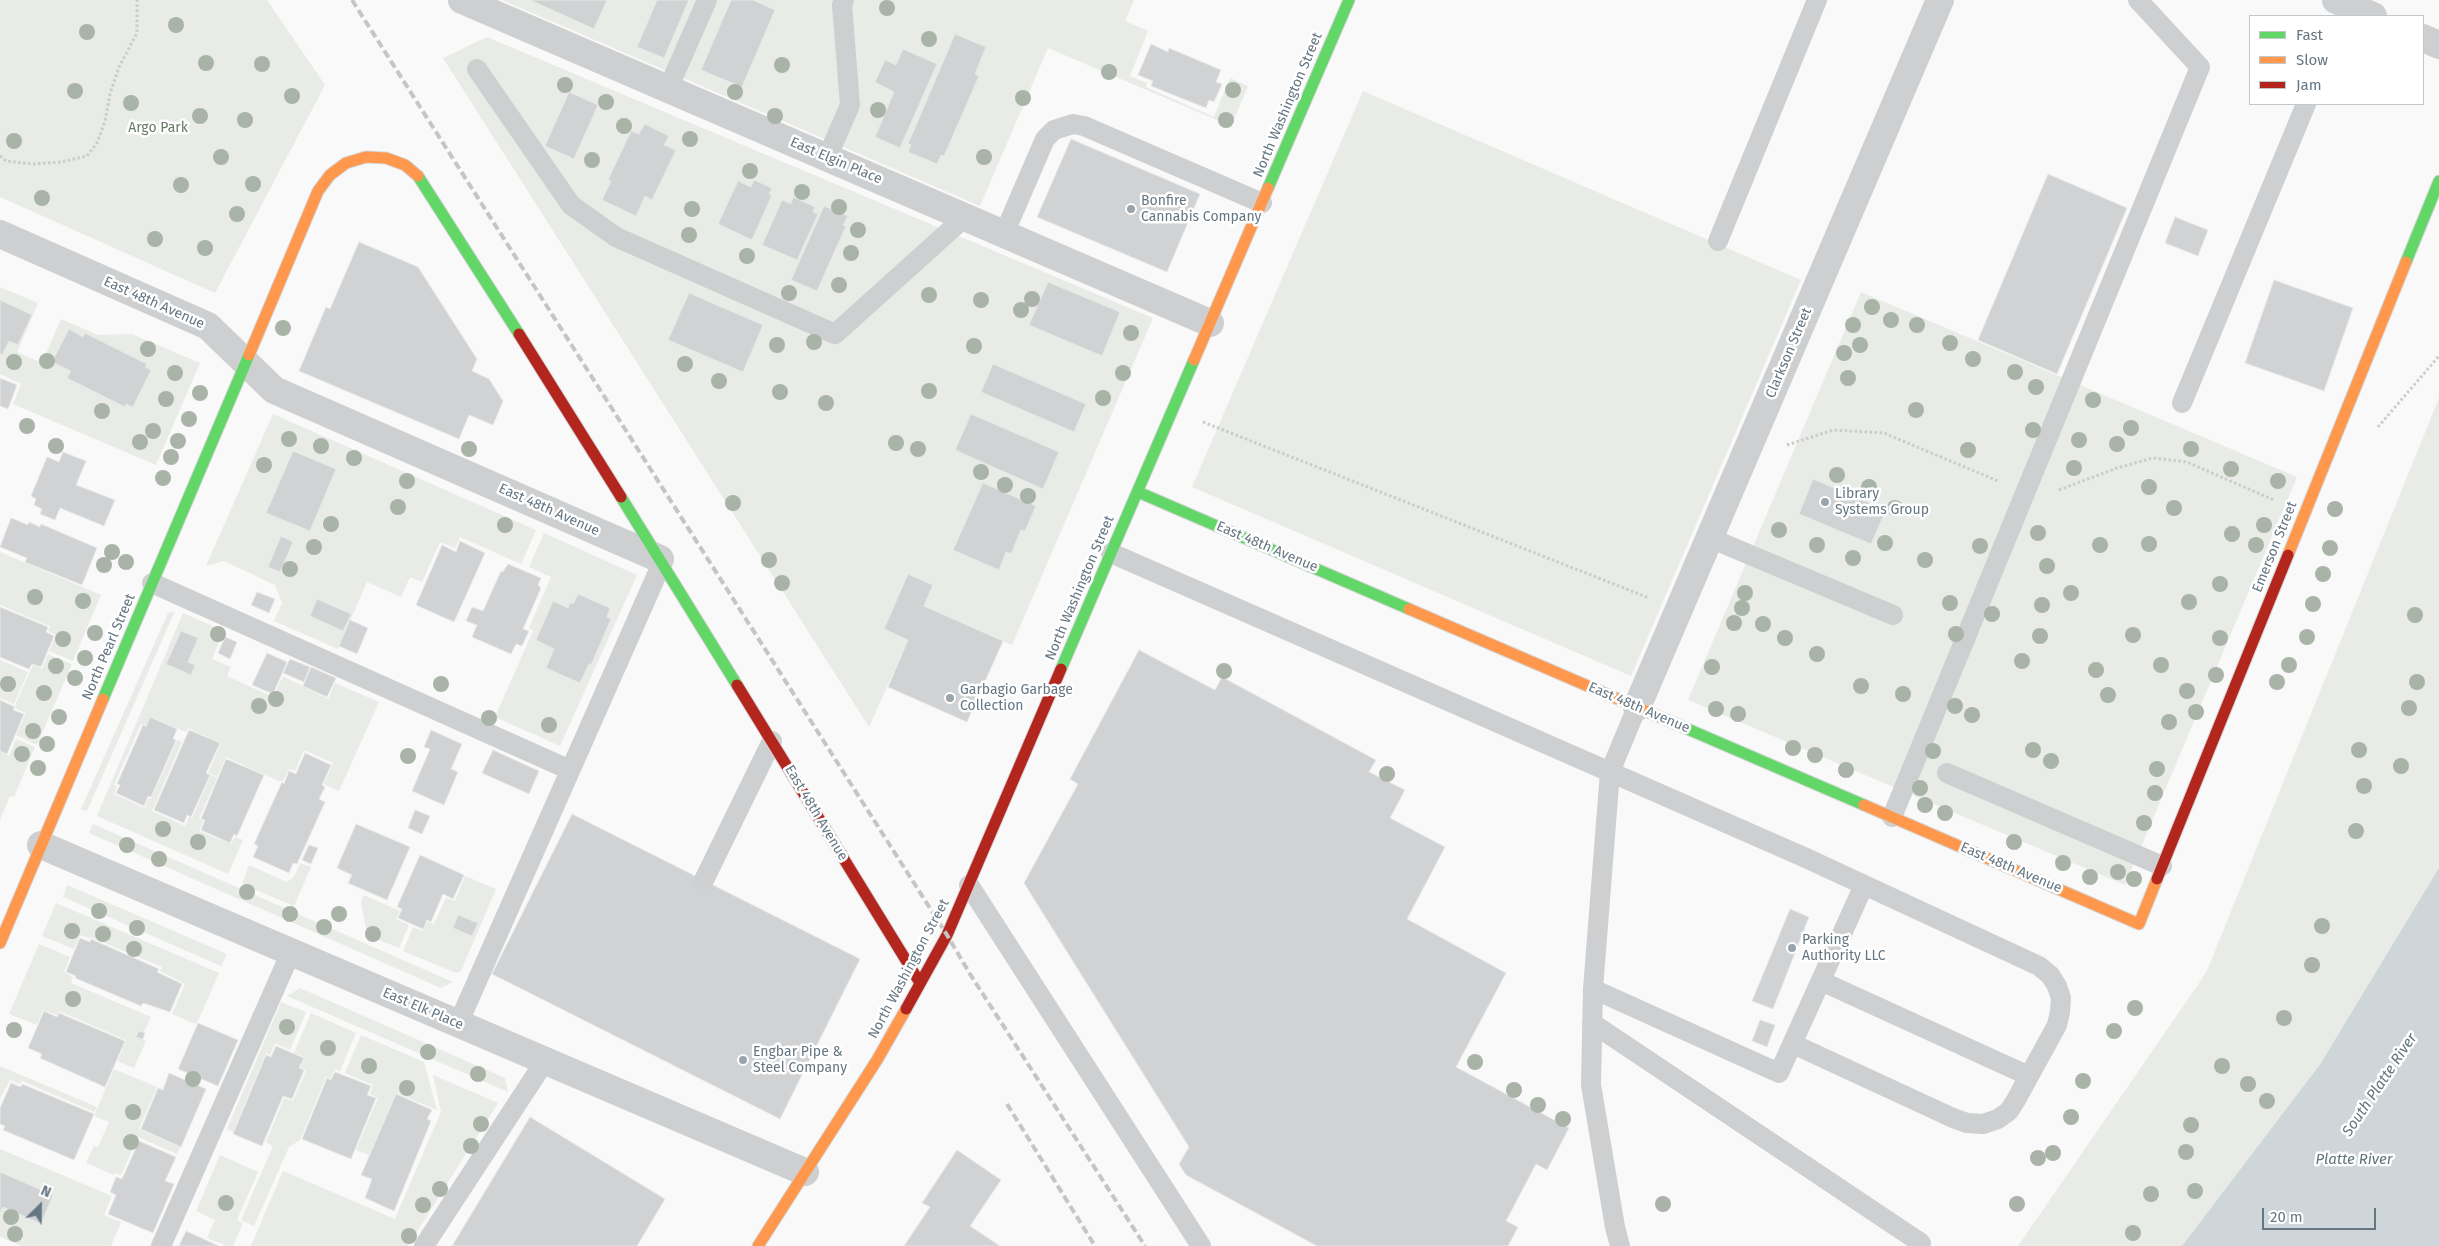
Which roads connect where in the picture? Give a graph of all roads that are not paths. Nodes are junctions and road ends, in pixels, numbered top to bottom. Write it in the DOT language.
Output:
graph roads {
  1 [pos="462,0"];
  2 [pos="707,0"];
  3 [pos="844,0"];
  4 [pos="1349,0"];
  5 [pos="1817,0"];
  6 [pos="1940,0"];
  7 [pos="2138,0"];
  8 [pos="2341,7"];
  9 [pos="2369,15"];
  10 [pos="2424,38"];
  11 [pos="2439,45"];
  12 [pos="477,69"];
  13 [pos="668,89"];
  14 [pos="2306,105"];
  15 [pos="827,158"];
  16 [pos="2439,181"];
  17 [pos="1262,203"];
  18 [pos="965,217"];
  19 [pos="1004,234"];
  20 [pos="1,237"];
  21 [pos="1718,241"];
  22 [pos="1210,323"];
  23 [pos="247,363"];
  24 [pos="2182,403"];
  25 [pos="1138,492"];
  26 [pos="1710,538"];
  27 [pos="1111,553"];
  28 [pos="661,561"];
  29 [pos="152,583"];
  30 [pos="1894,615"];
  31 [pos="1637,707"];
  32 [pos="772,741"];
  33 [pos="570,770"];
  34 [pos="1610,772"];
  35 [pos="1947,773"];
  36 [pos="1892,817"];
  37 [pos="41,845"];
  38 [pos="2162,866"];
  39 [pos="704,880"];
  40 [pos="969,885"];
  41 [pos="1864,885"];
  42 [pos="2140,924"];
  43 [pos="0,943"];
  44 [pos="291,952"];
  45 [pos="1821,981"];
  46 [pos="920,983"];
  47 [pos="1593,989"];
  48 [pos="1592,1023"];
  49 [pos="458,1024"];
  50 [pos="1793,1044"];
  51 [pos="545,1060"];
  52 [pos="2029,1076"];
  53 [pos="805,1172"];
  54 [pos="1921,1243"];
  55 [pos="161,1246"];
  56 [pos="424,1246"];
  57 [pos="758,1246"];
  58 [pos="1201,1246"];
  59 [pos="1620,1246"];
  1 -- 13 [label="street, East Elgin Place"];
  2 -- 13 [label="lane"];
  3 -- 15 [label="lane"];
  4 -- 17 [label="street, North Washington Street"];
  5 -- 21 [label="lane"];
  6 -- 26 [label="street, Clarkson Street"];
  7 -- 36 [label="lane"];
  8 -- 9 [label="street"];
  10 -- 11 [label="street"];
  12 -- 18 [label="lane"];
  13 -- 15 [label="street, East Elgin Place"];
  14 -- 24 [label="lane"];
  15 -- 18 [label="street, East Elgin Place"];
  16 -- 38 [label="street, Emerson Street"];
  17 -- 19 [label="lane"];
  17 -- 22 [label="street, North Washington Street"];
  18 -- 19 [label="street, East Elgin Place"];
  19 -- 22 [label="street, East Elgin Place"];
  20 -- 23 [label="street, East 48th Avenue"];
  22 -- 25 [label="street, North Washington Street"];
  23 -- 28 [label="street, East 48th Avenue"];
  23 -- 28 [label="street, North Pearl Street"];
  23 -- 29 [label="street, North Pearl Street"];
  25 -- 27 [label="street, North Washington Street"];
  25 -- 31 [label="street, East 48th Avenue"];
  26 -- 30 [label="lane"];
  26 -- 31 [label="street, Clarkson Street"];
  27 -- 34 [label="lane"];
  27 -- 40 [label="street, North Washington Street"];
  28 -- 32 [label="street, East 48th Avenue"];
  28 -- 33 [label="lane"];
  29 -- 33 [label="lane"];
  29 -- 37 [label="street, North Pearl Street"];
  31 -- 34 [label="lane"];
  31 -- 36 [label="street, East 48th Avenue"];
  32 -- 39 [label="lane"];
  32 -- 46 [label="street, East 48th Avenue"];
  33 -- 49 [label="lane"];
  34 -- 41 [label="lane"];
  34 -- 47 [label="lane"];
  35 -- 38 [label="lane"];
  36 -- 42 [label="street, East 48th Avenue"];
  37 -- 43 [label="street, North Pearl Street"];
  37 -- 44 [label="street, East Elk Place"];
  38 -- 42 [label="street, Emerson Street"];
  40 -- 46 [label="street, North Washington Street"];
  40 -- 58 [label="lane"];
  41 -- 45 [label="lane"];
  41 -- 52 [label="lane"];
  44 -- 49 [label="street, East Elk Place"];
  44 -- 55 [label="lane"];
  45 -- 50 [label="lane"];
  45 -- 52 [label="lane"];
  46 -- 53 [label="street, North Washington Street"];
  47 -- 48 [label="lane"];
  47 -- 50 [label="lane"];
  48 -- 54 [label="lane"];
  48 -- 59 [label="lane"];
  49 -- 51 [label="street, East Elk Place"];
  50 -- 52 [label="lane"];
  51 -- 53 [label="street, East Elk Place"];
  51 -- 56 [label="lane"];
  53 -- 57 [label="street, North Washington Street"];
}
